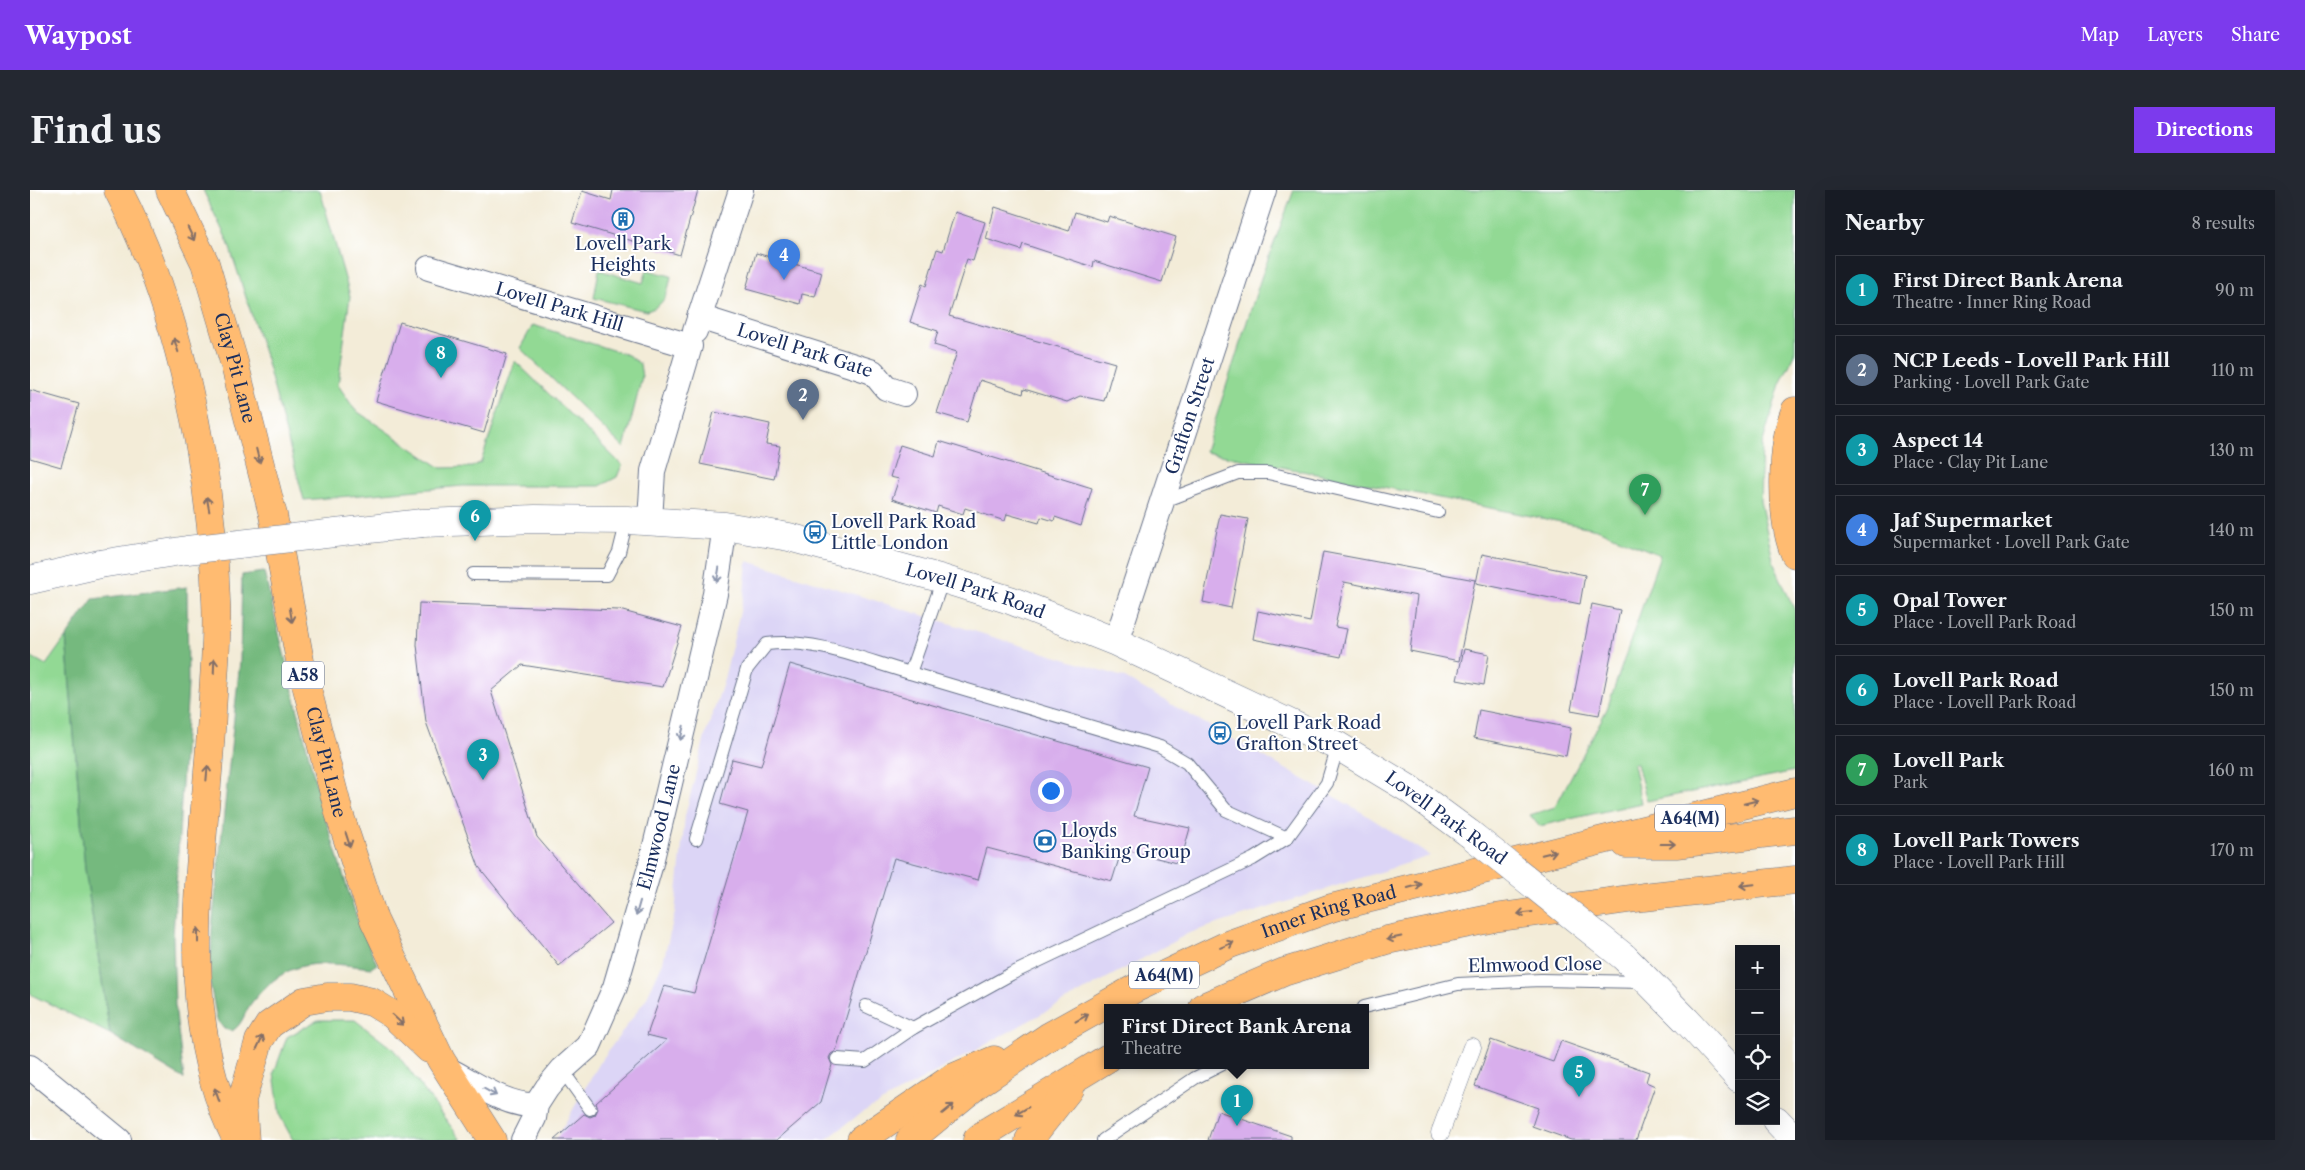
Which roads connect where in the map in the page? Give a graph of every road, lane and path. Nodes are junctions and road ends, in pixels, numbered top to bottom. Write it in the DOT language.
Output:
graph roads {
  1 [pos="118,190"];
  2 [pos="170,190"];
  3 [pos="741,190"];
  4 [pos="1264,190"];
  5 [pos="429,268"];
  6 [pos="699,317"];
  7 [pos="690,346"];
  8 [pos="904,394"];
  9 [pos="1795,411"];
  10 [pos="1162,502"];
  11 [pos="1438,512"];
  12 [pos="638,521"];
  13 [pos="725,526"];
  14 [pos="1795,554"];
  15 [pos="473,574"];
  16 [pos="943,579"];
  17 [pos="30,580"];
  18 [pos="1116,642"];
  19 [pos="910,673"];
  20 [pos="1338,746"];
  21 [pos="1795,792"];
  22 [pos="1795,830"];
  23 [pos="1287,838"];
  24 [pos="696,839"];
  25 [pos="1584,844"];
  26 [pos="1795,880"];
  27 [pos="1648,982"];
  28 [pos="1107,1004"];
  29 [pos="1209,1004"];
  30 [pos="866,1006"];
  31 [pos="1104,1006"];
  32 [pos="1369,1006"];
  33 [pos="913,1028"];
  34 [pos="1048,1037"];
  35 [pos="1472,1047"];
  36 [pos="837,1059"];
  37 [pos="1104,1061"];
  38 [pos="444,1065"];
  39 [pos="30,1067"];
  40 [pos="1213,1069"];
  41 [pos="562,1070"];
  42 [pos="1735,1074"];
  43 [pos="1080,1076"];
  44 [pos="536,1105"];
  45 [pos="590,1108"];
  46 [pos="1780,1124"];
  47 [pos="1440,1132"];
  48 [pos="119,1140"];
  49 [pos="236,1140"];
  50 [pos="245,1140"];
  51 [pos="492,1140"];
  52 [pos="523,1140"];
  53 [pos="860,1140"];
  54 [pos="910,1140"];
  55 [pos="977,1140"];
  56 [pos="1029,1140"];
  57 [pos="1103,1140"];
  58 [pos="1795,1140"];
  49 -- 1 [label="highway, one-way"];
  2 -- 38 [label="highway, Clay Pit Lane / A58, one-way"];
  3 -- 6 [label="street"];
  4 -- 10 [label="street, Grafton Street"];
  5 -- 7 [label="street, Lovell Park Hill"];
  6 -- 7 [label="street"];
  6 -- 8 [label="street, Lovell Park Gate"];
  7 -- 12 [label="street"];
  9 -- 14 [label="highway"];
  10 -- 11 [label="lane"];
  10 -- 18 [label="street, Grafton Street"];
  12 -- 13 [label="street, Lovell Park Road"];
  12 -- 15 [label="lane"];
  12 -- 17 [label="street, Lovell Park Road, bridge"];
  13 -- 16 [label="street, Lovell Park Road"];
  13 -- 41 [label="street, Elmwood Lane, one-way"];
  16 -- 18 [label="street, Lovell Park Road"];
  16 -- 19 [label="lane"];
  18 -- 20 [label="street, Lovell Park Road"];
  19 -- 23 [label="lane"];
  19 -- 24 [label="lane"];
  20 -- 23 [label="lane"];
  20 -- 27 [label="street, Lovell Park Road, bridge"];
  25 -- 21 [label="highway, Inner Ring Road / A64(M), one-way"];
  25 -- 22 [label="highway, A64(M), one-way"];
  23 -- 33 [label="lane"];
  28 -- 25 [label="highway, Inner Ring Road / A64(M), one-way"];
  26 -- 29 [label="highway, A64(M), one-way"];
  27 -- 32 [label="lane, Elmwood Close"];
  27 -- 42 [label="street, Lovell Park Road"];
  30 -- 33 [label="lane"];
  34 -- 31 [label="highway, Inner Ring Road / A64(M), one-way"];
  33 -- 36 [label="lane"];
  34 -- 53 [label="highway, A64(M)"];
  54 -- 34 [label="highway, Inner Ring Road / A64(M), one-way"];
  35 -- 47 [label="street"];
  37 -- 43 [label="highway"];
  38 -- 44 [label="street, one-way"];
  50 -- 38 [label="highway, one-way"];
  38 -- 51 [label="highway, Clay Pit Lane / A58"];
  39 -- 48 [label="street"];
  40 -- 57 [label="lane"];
  41 -- 44 [label="street, Elmwood Lane"];
  41 -- 45 [label="lane"];
  43 -- 55 [label="highway, one-way"];
  43 -- 56 [label="highway"];
  44 -- 52 [label="street, Elmwood Lane"];
  46 -- 58 [label="street"];
}
